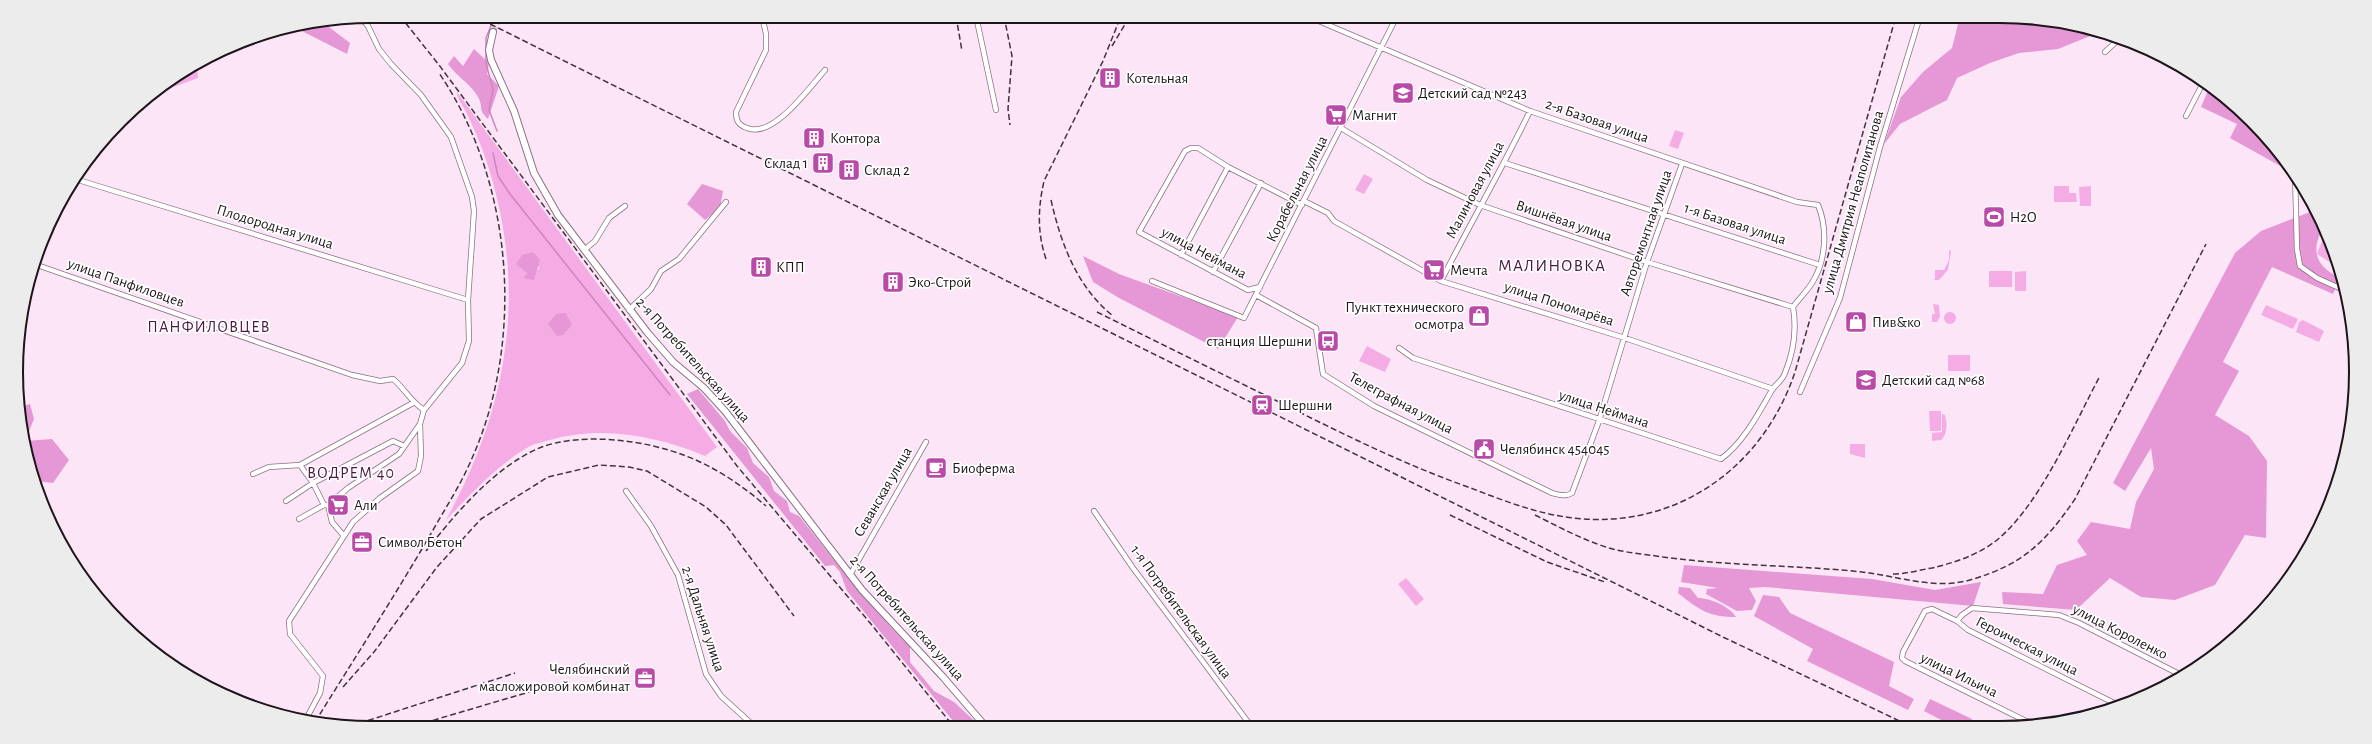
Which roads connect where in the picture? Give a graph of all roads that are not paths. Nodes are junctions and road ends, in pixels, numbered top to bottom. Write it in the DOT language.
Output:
graph roads {
  1 [pos="366,23"];
  2 [pos="764,23"];
  3 [pos="977,23"];
  4 [pos="1323,23"];
  5 [pos="1394,23"];
  6 [pos="1918,23"];
  7 [pos="493,32"];
  8 [pos="2115,43"];
  9 [pos="1382,49"];
  10 [pos="2105,52"];
  11 [pos="825,70"];
  12 [pos="2201,87"];
  13 [pos="996,110"];
  14 [pos="1530,111"];
  15 [pos="2186,116"];
  16 [pos="1342,128"];
  17 [pos="1505,163"];
  18 [pos="1682,164"];
  19 [pos="1228,167"];
  20 [pos="81,180"];
  21 [pos="1261,183"];
  22 [pos="2295,187"];
  23 [pos="726,202"];
  24 [pos="1303,203"];
  25 [pos="1480,205"];
  26 [pos="625,206"];
  27 [pos="1665,214"];
  28 [pos="1139,232"];
  29 [pos="584,250"];
  30 [pos="1181,255"];
  31 [pos="1647,262"];
  32 [pos="1820,265"];
  33 [pos="40,266"];
  34 [pos="1213,272"];
  35 [pos="1152,281"];
  36 [pos="1441,281"];
  37 [pos="1260,287"];
  38 [pos="2338,288"];
  39 [pos="1256,295"];
  40 [pos="468,300"];
  41 [pos="1792,307"];
  42 [pos="629,310"];
  43 [pos="1625,338"];
  44 [pos="1399,348"];
  45 [pos="1773,389"];
  46 [pos="1800,392"];
  47 [pos="413,403"];
  48 [pos="424,410"];
  49 [pos="1599,421"];
  50 [pos="420,424"];
  51 [pos="926,442"];
  52 [pos="404,446"];
  53 [pos="300,465"];
  54 [pos="253,474"];
  55 [pos="313,483"];
  56 [pos="626,491"];
  57 [pos="1572,493"];
  58 [pos="286,501"];
  59 [pos="326,505"];
  60 [pos="1094,511"];
  61 [pos="299,519"];
  62 [pos="344,536"];
  63 [pos="850,575"];
  64 [pos="1928,609"];
  65 [pos="1957,621"];
  66 [pos="2176,673"];
  67 [pos="2112,702"];
  68 [pos="309,715"];
  69 [pos="2024,720"];
  70 [pos="748,721"];
  71 [pos="981,721"];
  72 [pos="1247,721"];
  1 -- 40 [label="street"];
  2 -- 11 [label="street"];
  3 -- 13 [label="street"];
  4 -- 9 [label="street, 2-я Базовая улица"];
  5 -- 9 [label="street, Корабельная улица"];
  6 -- 46 [label="street, улица Дмитрия Неаполитанова"];
  7 -- 29 [label="street, 2-я Потребительская улица"];
  8 -- 10 [label="street"];
  9 -- 14 [label="street, 2-я Базовая улица"];
  9 -- 16 [label="street, Корабельная улица"];
  12 -- 15 [label="street"];
  14 -- 17 [label="street, Малиновая улица"];
  14 -- 18 [label="street, 2-я Базовая улица"];
  16 -- 24 [label="street, Корабельная улица"];
  16 -- 25 [label="street, Вишнёвая улица"];
  17 -- 25 [label="street, Малиновая улица"];
  17 -- 27 [label="street, 1-я Базовая улица"];
  18 -- 27 [label="street, Авторемонтная улица"];
  18 -- 32 [label="street, 2-я Базовая улица"];
  19 -- 21 [label="street, улица Пономарёва"];
  19 -- 28 [label="street, улица Пономарёва"];
  19 -- 30 [label="street"];
  20 -- 40 [label="street, Плодородная улица"];
  21 -- 24 [label="street, улица Пономарёва"];
  21 -- 34 [label="street"];
  22 -- 38 [label="street"];
  23 -- 42 [label="street"];
  24 -- 36 [label="street, улица Пономарёва"];
  24 -- 37 [label="street, Корабельная улица"];
  25 -- 31 [label="street, Вишнёвая улица"];
  25 -- 36 [label="street, Малиновая улица"];
  26 -- 29 [label="street"];
  27 -- 31 [label="street, Авторемонтная улица"];
  27 -- 32 [label="street, 1-я Базовая улица"];
  28 -- 30 [label="street, улица Неймана"];
  29 -- 42 [label="street, 2-я Потребительская улица"];
  30 -- 34 [label="street, улица Неймана"];
  31 -- 41 [label="street, Вишнёвая улица"];
  31 -- 43 [label="street, Авторемонтная улица"];
  32 -- 41 [label="street"];
  33 -- 47 [label="street, улица Панфиловцев"];
  34 -- 37 [label="street, улица Неймана"];
  35 -- 39 [label="street, Корабельная улица"];
  36 -- 43 [label="street, улица Пономарёва"];
  37 -- 39 [label="street, Корабельная улица"];
  39 -- 57 [label="street, Телеграфная улица"];
  40 -- 48 [label="street"];
  41 -- 45 [label="street"];
  42 -- 63 [label="street, 2-я Потребительская улица"];
  43 -- 45 [label="street, улица Пономарёва"];
  43 -- 49 [label="street, Авторемонтная улица"];
  44 -- 49 [label="street, улица Неймана"];
  45 -- 49 [label="street, улица Неймана"];
  47 -- 48 [label="street, улица Панфиловцев"];
  47 -- 53 [label="street"];
  48 -- 50 [label="street"];
  49 -- 57 [label="street, Авторемонтная улица"];
  50 -- 52 [label="street"];
  50 -- 62 [label="street"];
  51 -- 63 [label="street, Севанская улица"];
  52 -- 55 [label="street"];
  52 -- 59 [label="street"];
  53 -- 54 [label="street"];
  53 -- 55 [label="street"];
  55 -- 58 [label="street"];
  55 -- 59 [label="street"];
  56 -- 70 [label="street, 2-я Дальняя улица"];
  59 -- 61 [label="street"];
  59 -- 62 [label="street"];
  60 -- 72 [label="street, 1-я Потребительская улица"];
  62 -- 68 [label="street"];
  63 -- 71 [label="street, 2-я Потребительская улица"];
  64 -- 65 [label="street, Героическая улица"];
  64 -- 69 [label="street, улица Ильича"];
  65 -- 66 [label="street, улица Короленко"];
  65 -- 67 [label="street, Героическая улица"];
}
